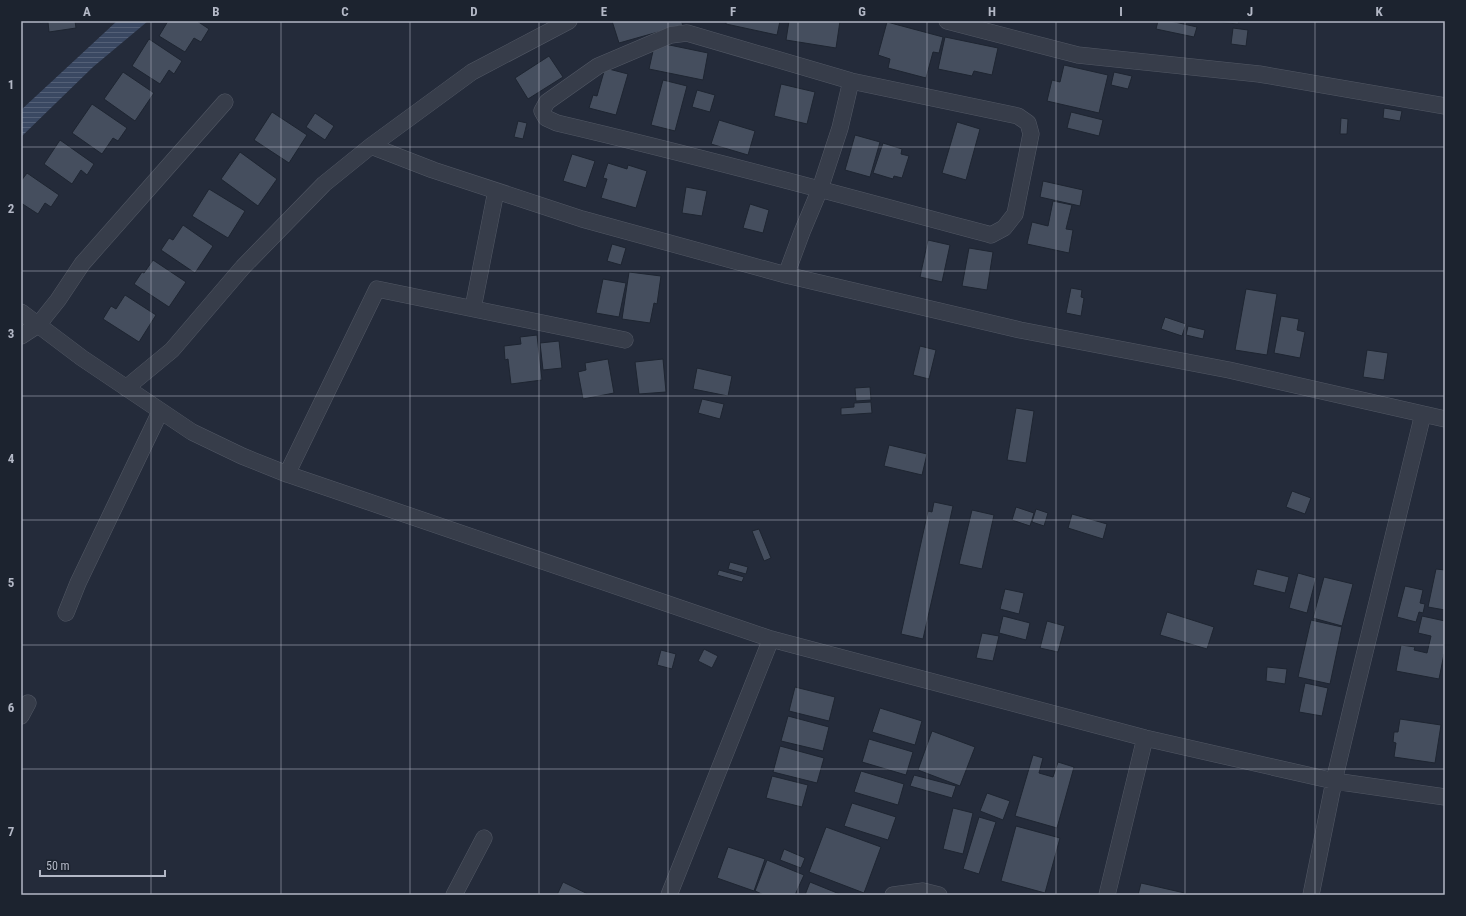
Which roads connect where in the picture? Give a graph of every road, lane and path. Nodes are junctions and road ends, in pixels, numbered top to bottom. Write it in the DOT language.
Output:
graph roads {
  1 [pos="569,21"];
  2 [pos="947,21"];
  3 [pos="851,81"];
  4 [pos="225,102"];
  5 [pos="1445,106"];
  6 [pos="371,146"];
  7 [pos="820,189"];
  8 [pos="496,191"];
  9 [pos="786,275"];
  10 [pos="473,308"];
  11 [pos="21,312"];
  12 [pos="38,325"];
  13 [pos="21,336"];
  14 [pos="625,340"];
  15 [pos="126,388"];
  16 [pos="160,412"];
  17 [pos="1423,414"];
  18 [pos="1445,419"];
  19 [pos="287,474"];
  20 [pos="66,613"];
  21 [pos="771,639"];
  22 [pos="1145,738"];
  23 [pos="1334,781"];
  24 [pos="1445,797"];
  25 [pos="484,838"];
  26 [pos="454,895"];
  27 [pos="669,895"];
  28 [pos="893,895"];
  29 [pos="939,895"];
  30 [pos="1107,895"];
  31 [pos="1311,895"];
  1 -- 6 [label="street"];
  2 -- 5 [label="street"];
  3 -- 7 [label="street"];
  3 -- 7 [label="street"];
  3 -- 7 [label="street"];
  4 -- 12 [label="street"];
  6 -- 8 [label="street"];
  6 -- 15 [label="street"];
  7 -- 9 [label="street"];
  8 -- 9 [label="street"];
  8 -- 10 [label="street"];
  9 -- 17 [label="street"];
  10 -- 14 [label="street"];
  10 -- 19 [label="street"];
  11 -- 12 [label="street"];
  12 -- 13 [label="street"];
  12 -- 15 [label="street"];
  15 -- 16 [label="street"];
  16 -- 19 [label="street"];
  16 -- 20 [label="street"];
  17 -- 18 [label="street"];
  17 -- 23 [label="street"];
  19 -- 21 [label="street"];
  21 -- 22 [label="street"];
  21 -- 27 [label="street"];
  22 -- 23 [label="street"];
  22 -- 30 [label="street"];
  23 -- 24 [label="street"];
  23 -- 31 [label="street"];
  25 -- 26 [label="street"];
  28 -- 29 [label="street"];
}
